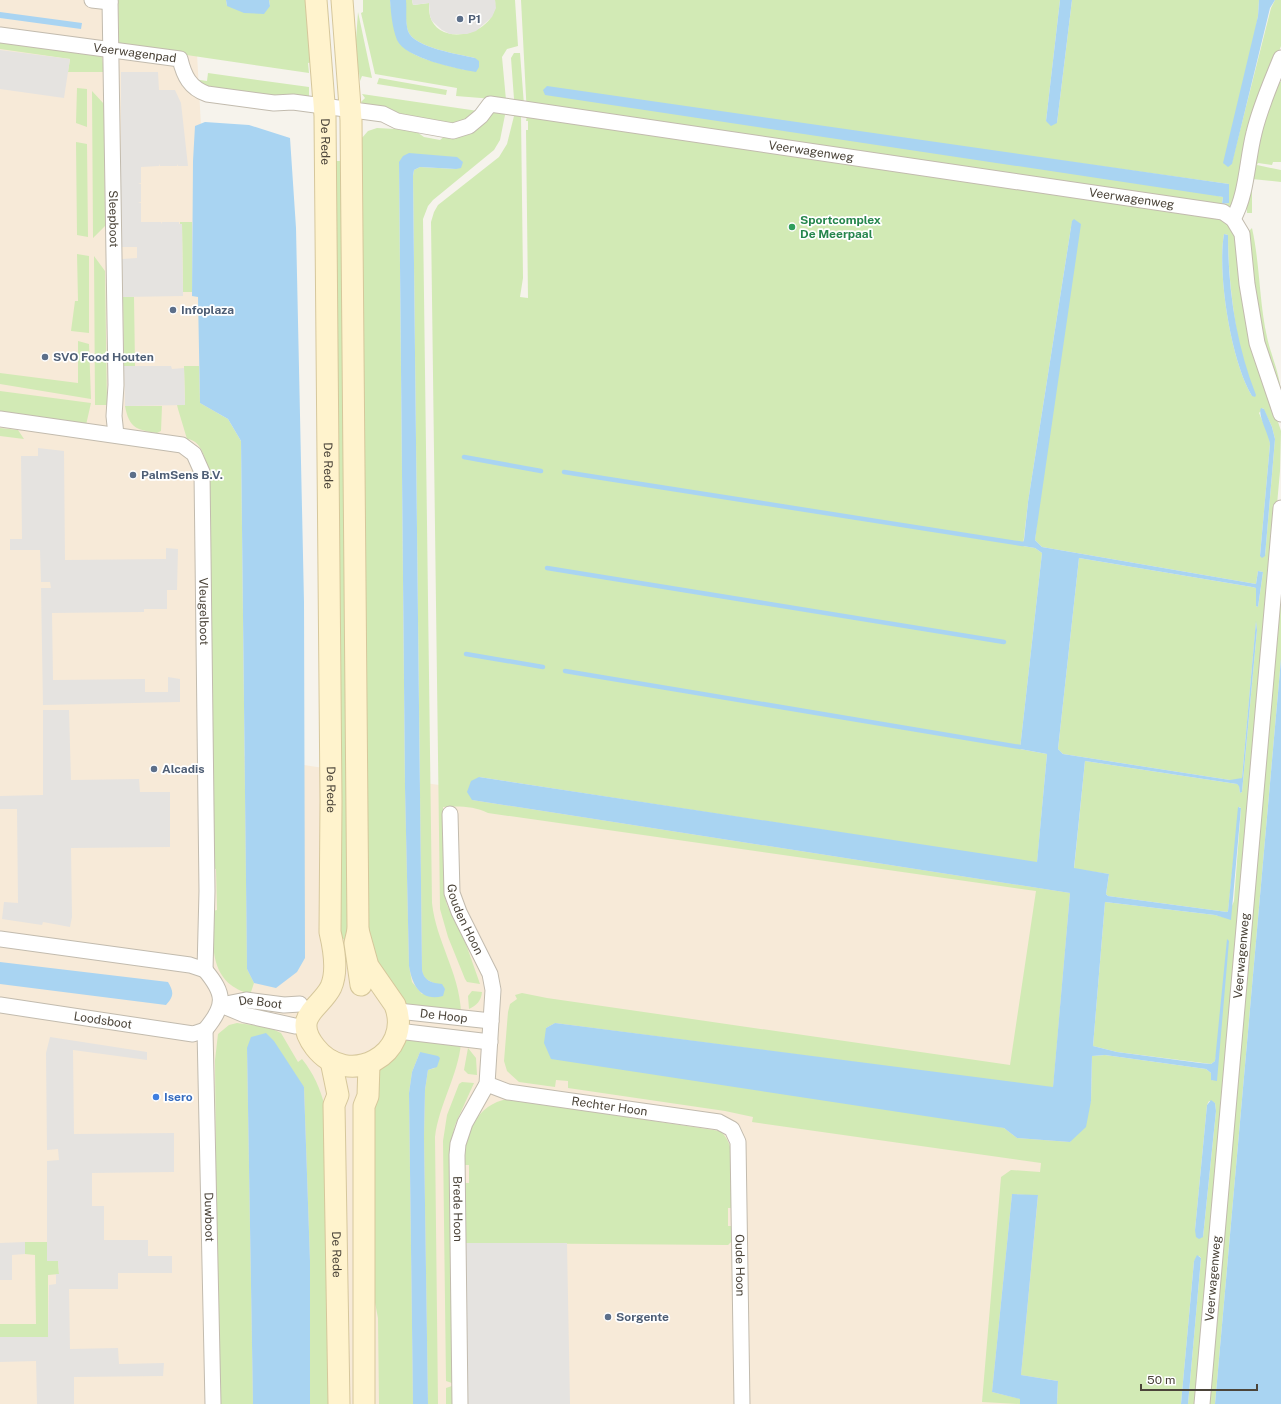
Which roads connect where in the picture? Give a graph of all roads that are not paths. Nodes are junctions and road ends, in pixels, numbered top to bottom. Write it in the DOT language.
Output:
graph roads {
  1 [pos="92,0"];
  2 [pos="316,0"];
  3 [pos="342,0"];
  4 [pos="110,1"];
  5 [pos="0,35"];
  6 [pos="111,50"];
  7 [pos="1281,58"];
  8 [pos="324,111"];
  9 [pos="351,115"];
  10 [pos="1233,218"];
  11 [pos="1281,414"];
  12 [pos="0,419"];
  13 [pos="116,435"];
  14 [pos="1281,508"];
  15 [pos="450,814"];
  16 [pos="0,939"];
  17 [pos="205,970"];
  18 [pos="367,980"];
  19 [pos="328,981"];
  20 [pos="300,1004"];
  21 [pos="0,1005"];
  22 [pos="221,1005"];
  23 [pos="393,1017"];
  24 [pos="491,1020"];
  25 [pos="301,1028"];
  26 [pos="206,1030"];
  27 [pos="490,1042"];
  28 [pos="326,1065"];
  29 [pos="363,1065"];
  30 [pos="487,1084"];
  31 [pos="732,1129"];
  32 [pos="213,1404"];
  33 [pos="339,1404"];
  34 [pos="364,1404"];
  35 [pos="460,1404"];
  36 [pos="742,1404"];
  37 [pos="1202,1404"];
  1 -- 4 [label="street"];
  2 -- 8 [label="main road, De Rede"];
  3 -- 9 [label="main road"];
  4 -- 6 [label="street, Sleepboot"];
  5 -- 6 [label="street, Veerwagenpad"];
  6 -- 8 [label="street, Veerwagenpad"];
  6 -- 13 [label="street, Sleepboot"];
  7 -- 10 [label="street"];
  8 -- 9 [label="street, Veerwagenweg"];
  8 -- 19 [label="main road, De Rede"];
  9 -- 10 [label="street, Veerwagenweg"];
  9 -- 18 [label="main road"];
  10 -- 11 [label="street"];
  12 -- 13 [label="street, Vleugelboot"];
  13 -- 17 [label="street, Vleugelboot"];
  14 -- 37 [label="street, Veerwagenweg"];
  15 -- 24 [label="street, Gouden Hoon"];
  16 -- 17 [label="street"];
  17 -- 22 [label="street, De Boot"];
  18 -- 19 [label="main road"];
  18 -- 23 [label="main road"];
  19 -- 20 [label="main road"];
  19 -- 25 [label="main road"];
  20 -- 22 [label="street, De Boot"];
  20 -- 25 [label="main road"];
  21 -- 26 [label="street, Loodsboot"];
  22 -- 25 [label="street, De Boot"];
  22 -- 26 [label="street, De Boot"];
  23 -- 24 [label="street, De Hoop"];
  23 -- 27 [label="street, De Hoop"];
  23 -- 29 [label="main road"];
  23 -- 29 [label="main road"];
  24 -- 27 [label="street, Brede Hoon"];
  25 -- 28 [label="main road"];
  26 -- 32 [label="street, Duwboot"];
  27 -- 30 [label="street, Brede Hoon"];
  28 -- 29 [label="main road"];
  28 -- 33 [label="main road, De Rede"];
  29 -- 34 [label="main road"];
  30 -- 31 [label="street, Rechter Hoon"];
  30 -- 35 [label="street, Brede Hoon"];
  31 -- 36 [label="street, Oude Hoon"];
}
